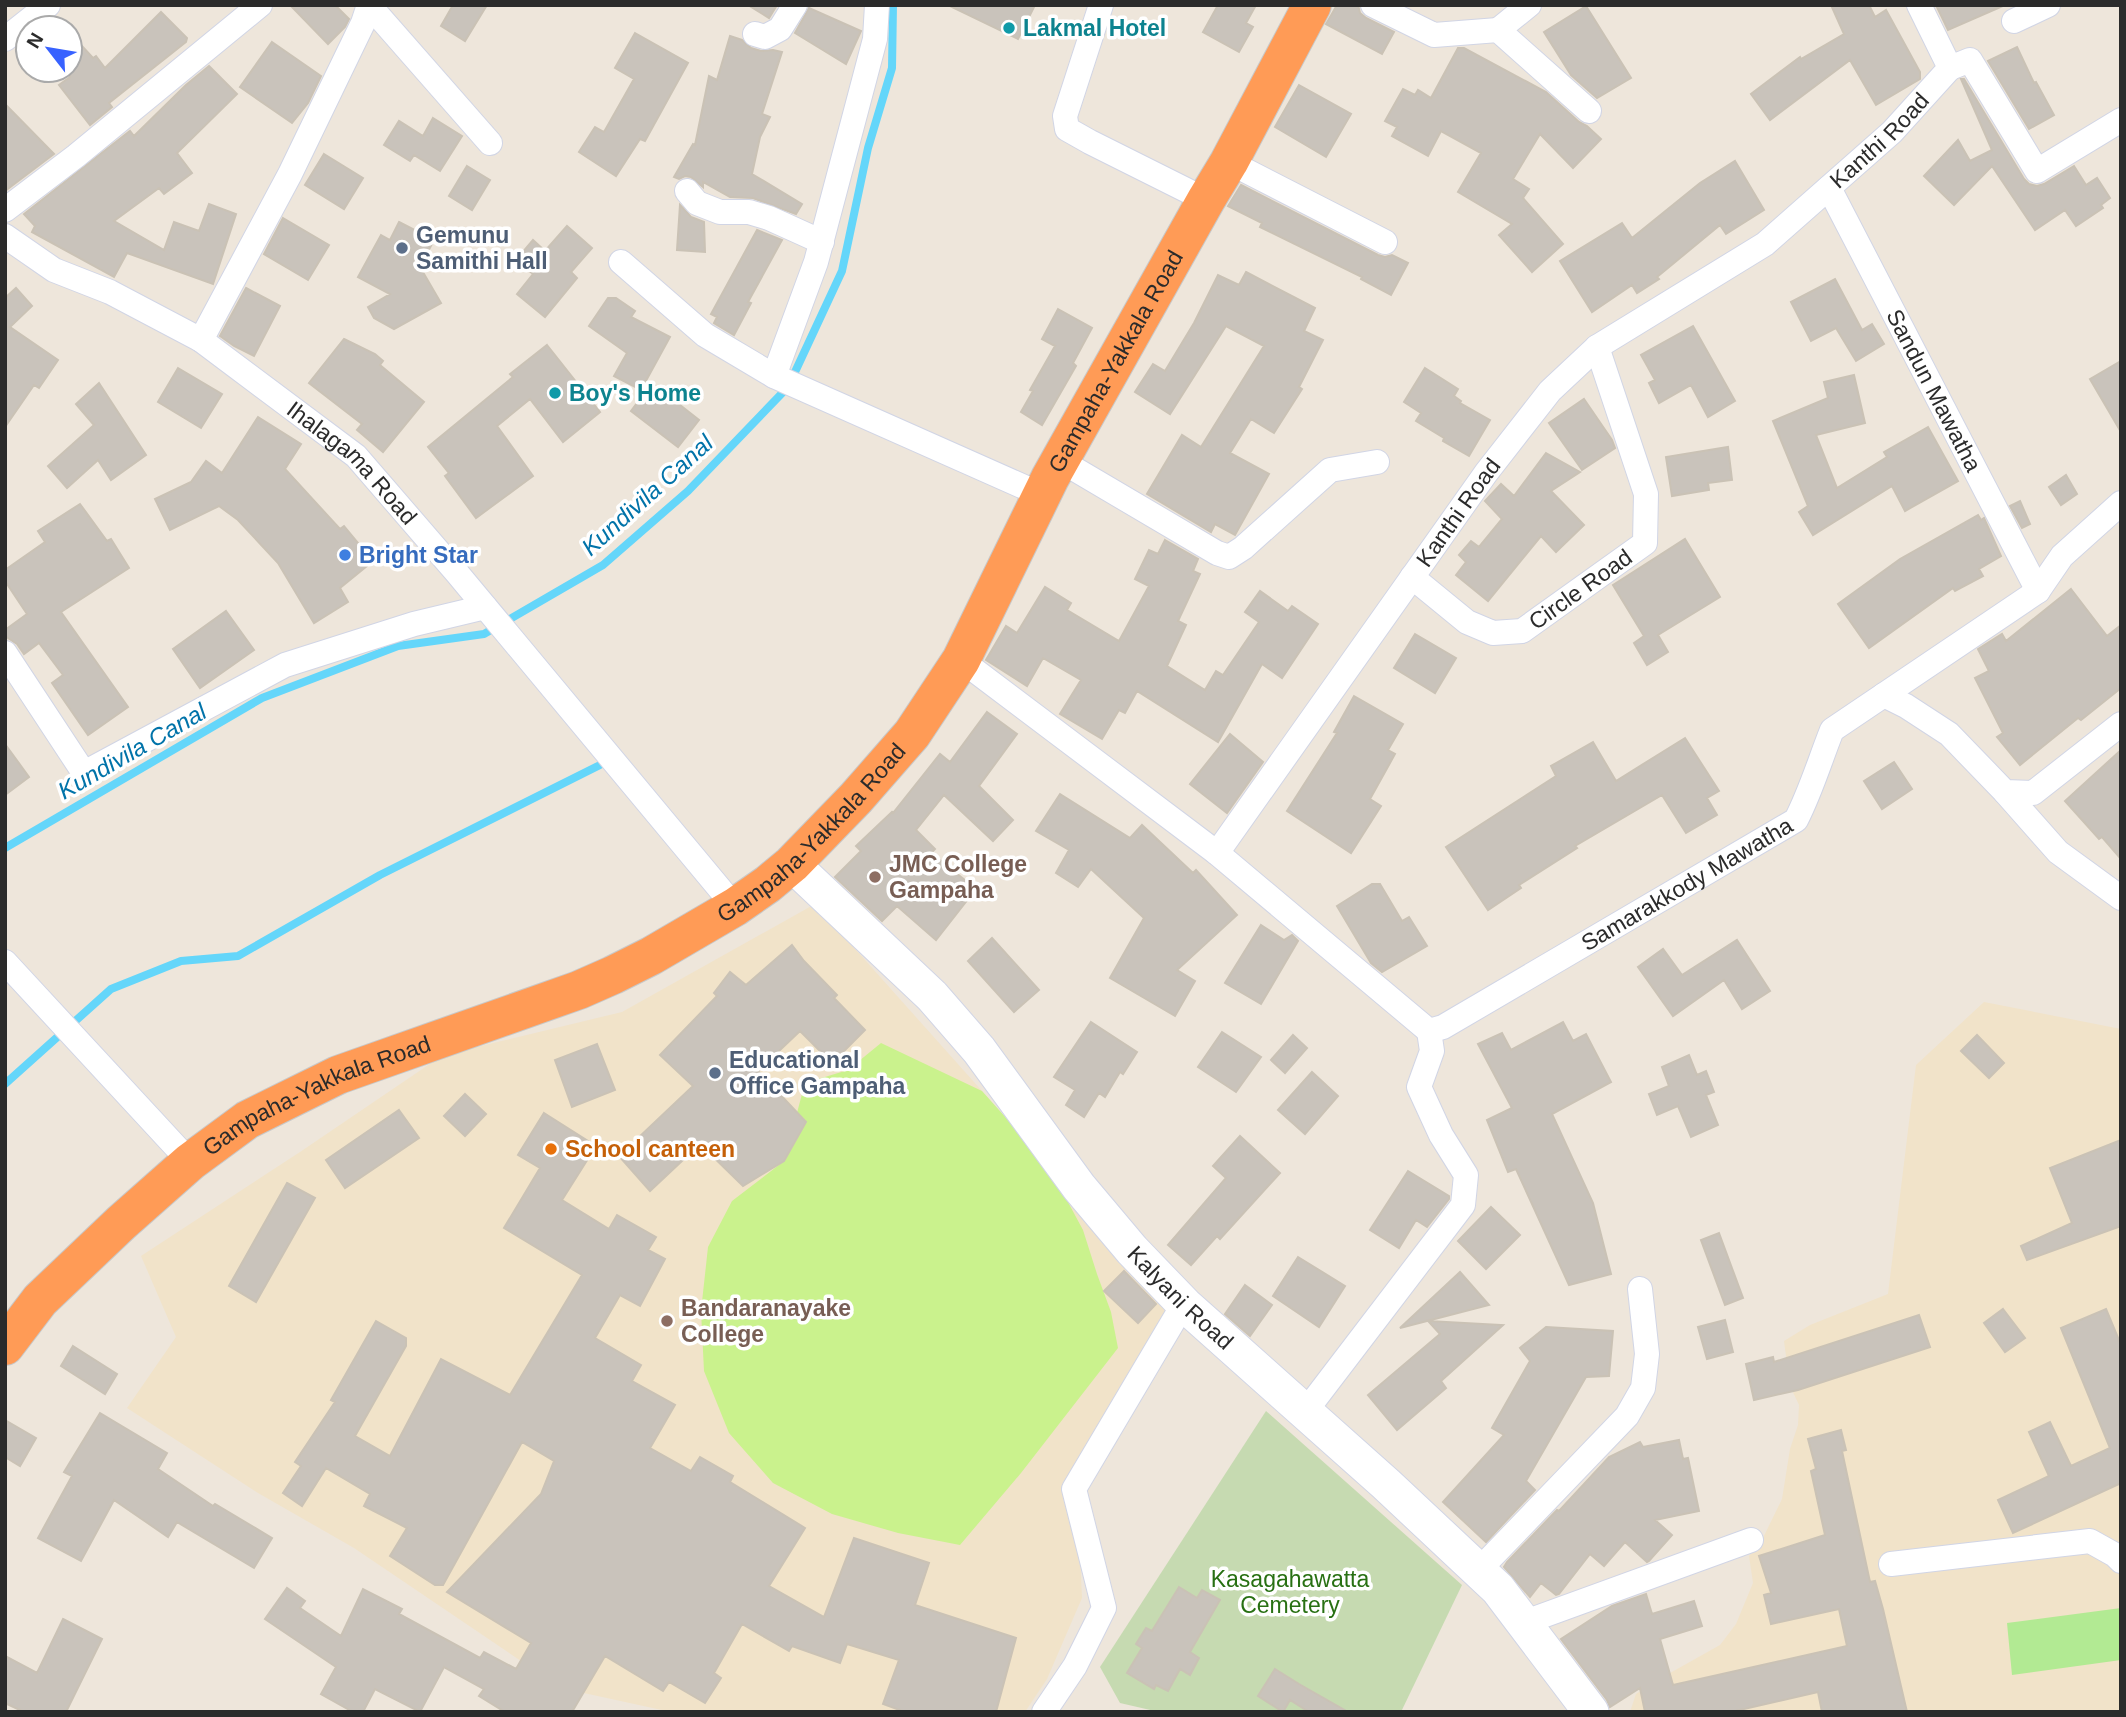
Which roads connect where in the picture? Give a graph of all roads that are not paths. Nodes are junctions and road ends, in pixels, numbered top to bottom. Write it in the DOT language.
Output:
graph roads {
  1 [pos="48,5"];
  2 [pos="260,5"];
  3 [pos="369,5"];
  4 [pos="795,5"];
  5 [pos="877,5"];
  6 [pos="1101,5"];
  7 [pos="1312,5"];
  8 [pos="1373,5"];
  9 [pos="1529,5"];
  10 [pos="1919,5"];
  11 [pos="2048,5"];
  12 [pos="2014,21"];
  13 [pos="1498,30"];
  14 [pos="755,34"];
  15 [pos="5,39"];
  16 [pos="1950,68"];
  17 [pos="1589,111"];
  18 [pos="2121,120"];
  19 [pos="490,143"];
  20 [pos="1229,162"];
  21 [pos="1829,188"];
  22 [pos="687,191"];
  23 [pos="1206,200"];
  24 [pos="5,210"];
  25 [pos="5,236"];
  26 [pos="822,242"];
  27 [pos="1385,242"];
  28 [pos="621,262"];
  29 [pos="201,340"];
  30 [pos="1598,347"];
  31 [pos="774,376"];
  32 [pos="1061,461"];
  33 [pos="1377,462"];
  34 [pos="1042,495"];
  35 [pos="2121,503"];
  36 [pos="1412,577"];
  37 [pos="2038,591"];
  38 [pos="485,607"];
  39 [pos="7,658"];
  40 [pos="961,660"];
  41 [pos="1884,695"];
  42 [pos="2121,724"];
  43 [pos="2005,792"];
  44 [pos="1217,853"];
  45 [pos="792,864"];
  46 [pos="2121,898"];
  47 [pos="735,907"];
  48 [pos="5,962"];
  49 [pos="1429,1031"];
  50 [pos="190,1163"];
  51 [pos="1640,1289"];
  52 [pos="1185,1305"];
  53 [pos="5,1346"];
  54 [pos="1305,1412"];
  55 [pos="1751,1540"];
  56 [pos="2121,1561"];
  57 [pos="1891,1564"];
  58 [pos="1478,1571"];
  59 [pos="1523,1623"];
  60 [pos="1044,1712"];
  61 [pos="1591,1712"];
  1 -- 15 [label="street"];
  2 -- 24 [label="street"];
  3 -- 19 [label="street"];
  3 -- 29 [label="street"];
  4 -- 14 [label="street"];
  5 -- 26 [label="street"];
  6 -- 23 [label="street"];
  7 -- 20 [label="highway, Gampaha-Yakkala Road"];
  8 -- 13 [label="street"];
  9 -- 13 [label="street"];
  10 -- 16 [label="street"];
  11 -- 12 [label="street"];
  13 -- 17 [label="street"];
  16 -- 18 [label="street"];
  16 -- 21 [label="street, Kanthi Road"];
  20 -- 23 [label="highway, Gampaha-Yakkala Road"];
  20 -- 27 [label="street"];
  21 -- 30 [label="street, Kanthi Road"];
  21 -- 37 [label="street, Sandun Mawatha"];
  22 -- 26 [label="street"];
  23 -- 32 [label="highway, Gampaha-Yakkala Road"];
  25 -- 29 [label="street, Ihalagama Road"];
  26 -- 31 [label="street"];
  28 -- 31 [label="street"];
  29 -- 38 [label="street, Ihalagama Road"];
  30 -- 36 [label="street, Kanthi Road"];
  30 -- 36 [label="street, Circle Road"];
  31 -- 34 [label="street"];
  32 -- 33 [label="street"];
  32 -- 34 [label="highway, Gampaha-Yakkala Road"];
  34 -- 40 [label="highway, Gampaha-Yakkala Road"];
  35 -- 37 [label="street, Samarakkody Mawatha"];
  36 -- 44 [label="street, Kanthi Road"];
  37 -- 41 [label="street, Samarakkody Mawatha"];
  38 -- 39 [label="street"];
  38 -- 47 [label="street, Ihalagama Road"];
  40 -- 44 [label="street"];
  40 -- 45 [label="highway, Gampaha-Yakkala Road"];
  41 -- 43 [label="street"];
  41 -- 49 [label="street, Samarakkody Mawatha"];
  42 -- 43 [label="street"];
  43 -- 46 [label="street"];
  44 -- 49 [label="street"];
  45 -- 47 [label="highway, Gampaha-Yakkala Road"];
  45 -- 52 [label="street, Kalyani Road"];
  47 -- 50 [label="highway, Gampaha-Yakkala Road"];
  48 -- 50 [label="street"];
  49 -- 54 [label="street"];
  50 -- 53 [label="highway, Gampaha-Yakkala Road"];
  51 -- 58 [label="street"];
  52 -- 54 [label="street, Kalyani Road"];
  52 -- 60 [label="street"];
  54 -- 58 [label="street, Kalyani Road"];
  55 -- 59 [label="street"];
  56 -- 57 [label="street"];
  58 -- 59 [label="street, Kalyani Road"];
  59 -- 61 [label="street, Kalyani Road"];
}
